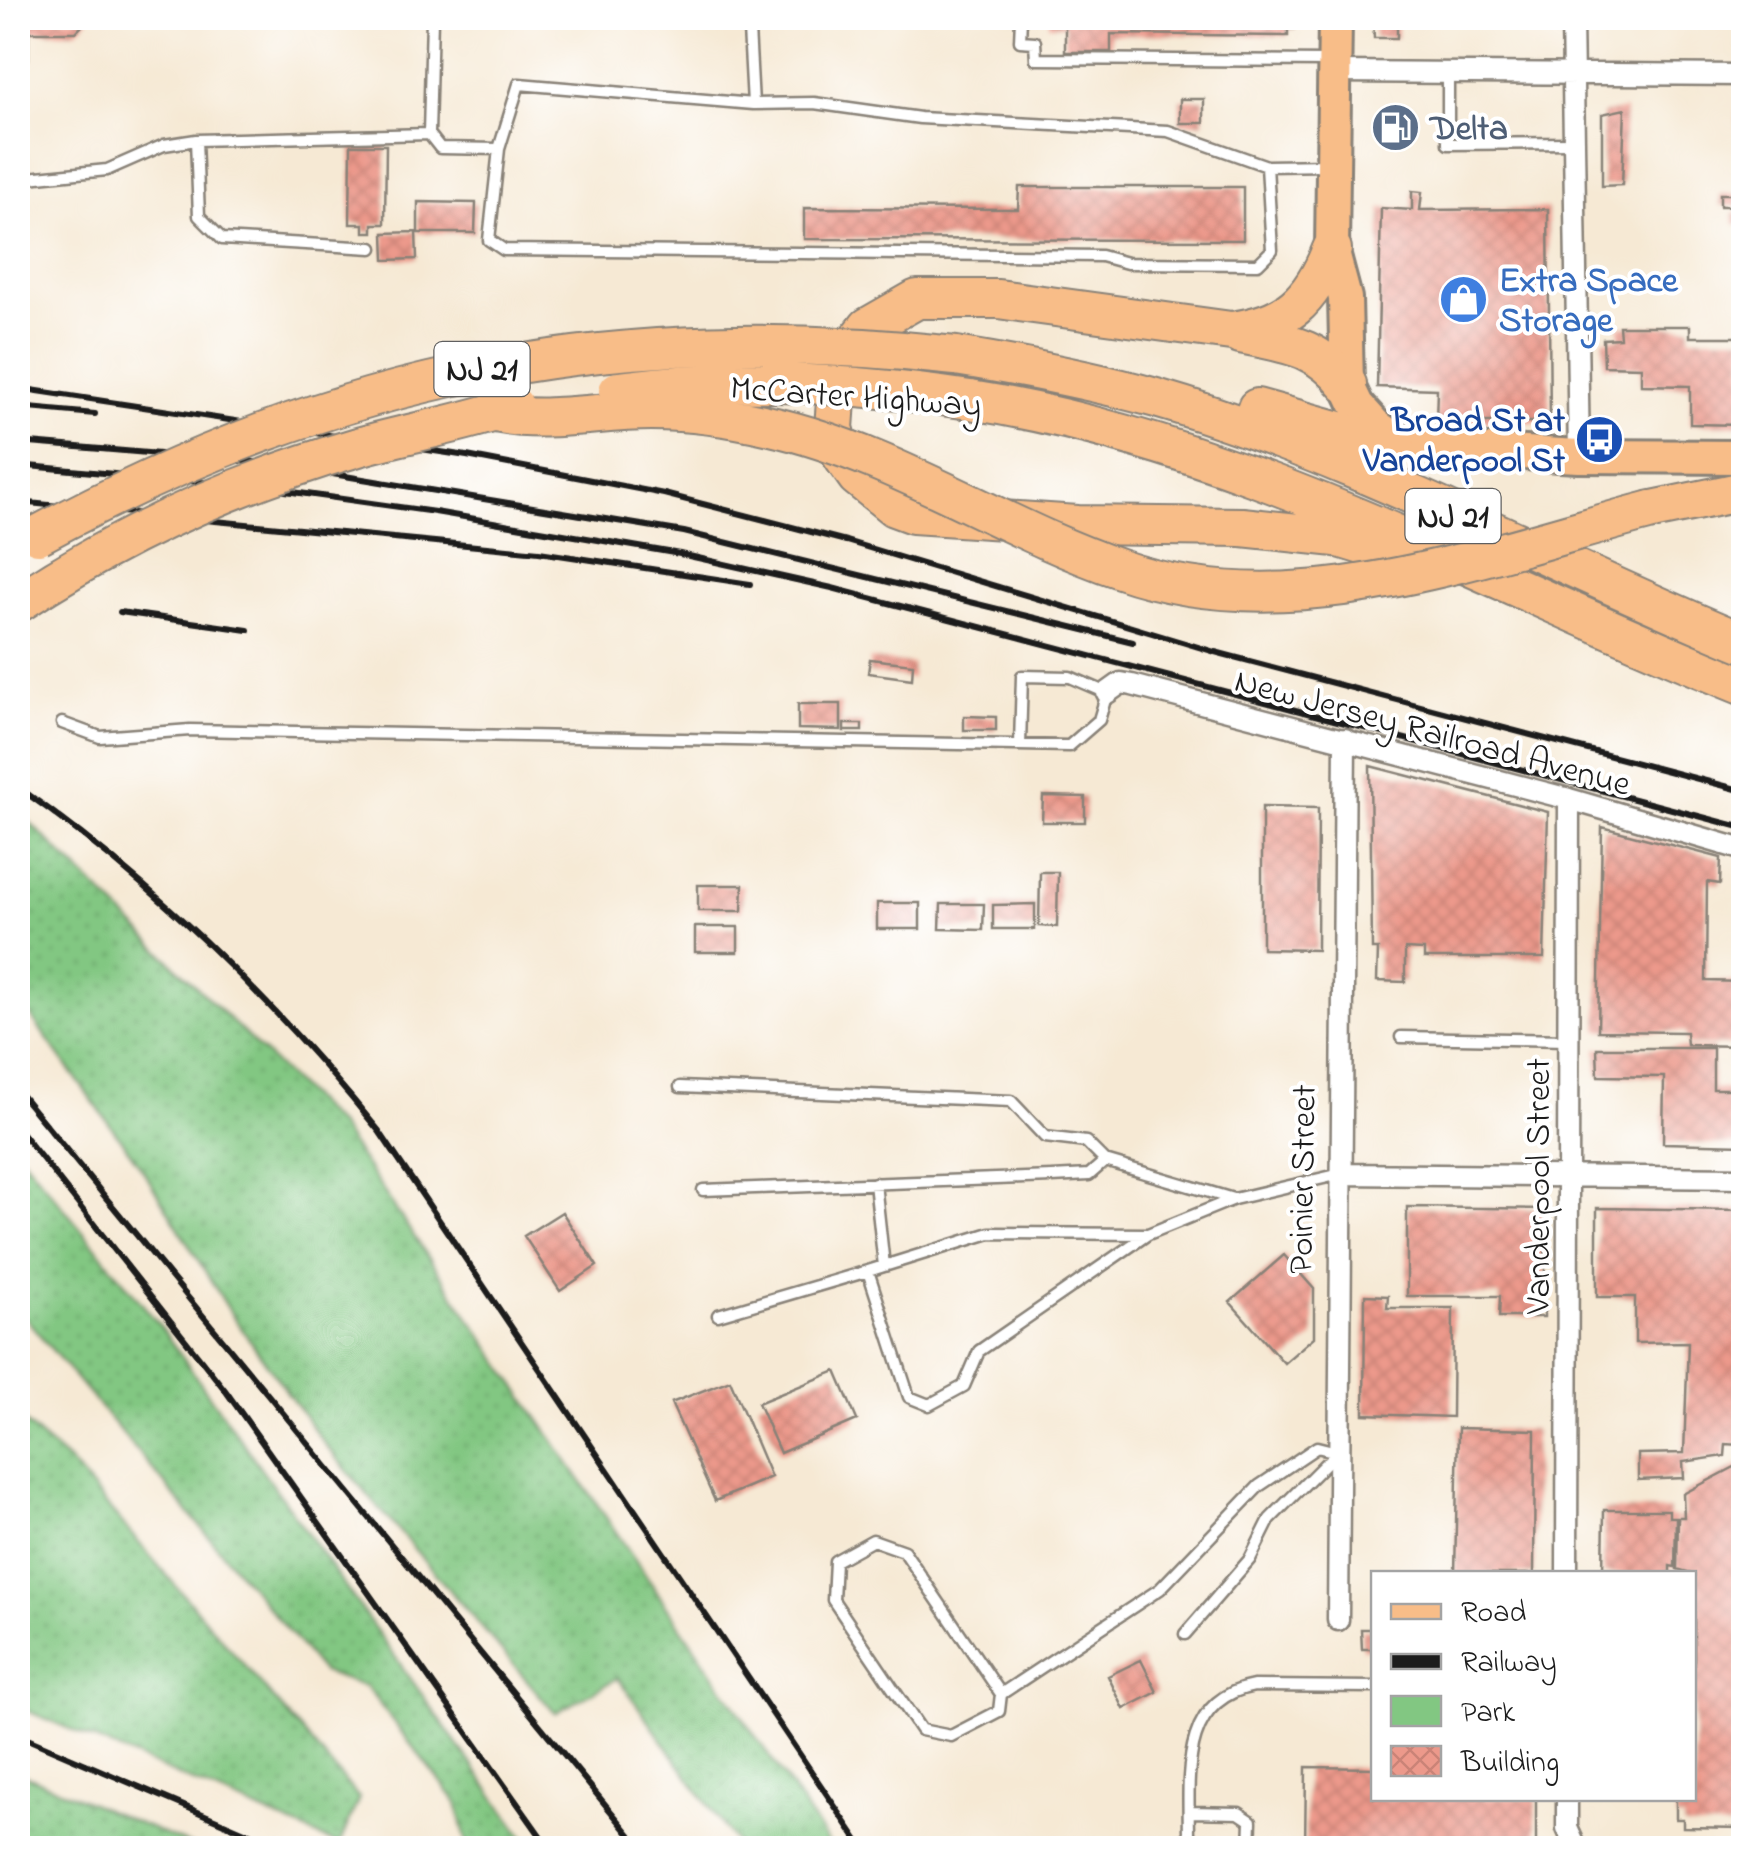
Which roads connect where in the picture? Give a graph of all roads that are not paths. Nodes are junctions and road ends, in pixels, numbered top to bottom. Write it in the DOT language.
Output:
graph roads {
  1 [pos="432,18"];
  2 [pos="757,18"];
  3 [pos="1020,18"];
  4 [pos="1335,18"];
  5 [pos="1572,18"];
  6 [pos="1335,67"];
  7 [pos="1448,73"];
  8 [pos="1572,74"];
  9 [pos="1744,75"];
  10 [pos="753,104"];
  11 [pos="429,134"];
  12 [pos="196,140"];
  13 [pos="1573,143"];
  14 [pos="499,149"];
  15 [pos="1333,165"];
  16 [pos="1266,166"];
  17 [pos="18,179"];
  18 [pos="372,248"];
  19 [pos="1332,249"];
  20 [pos="1231,331"];
  21 [pos="1347,384"];
  22 [pos="1158,399"];
  23 [pos="494,413"];
  24 [pos="1395,439"];
  25 [pos="1579,456"];
  26 [pos="1744,457"];
  27 [pos="1744,492"];
  28 [pos="24,540"];
  29 [pos="1426,546"];
  30 [pos="18,603"];
  31 [pos="1744,643"];
  32 [pos="1744,686"];
  33 [pos="1106,693"];
  34 [pos="62,723"];
  35 [pos="1345,740"];
  36 [pos="1020,745"];
  37 [pos="1569,799"];
  38 [pos="1744,850"];
  39 [pos="1401,1037"];
  40 [pos="1570,1040"];
  41 [pos="680,1086"];
  42 [pos="1105,1161"];
  43 [pos="1341,1174"];
  44 [pos="1570,1177"];
  45 [pos="1744,1178"];
  46 [pos="875,1183"];
  47 [pos="702,1190"];
  48 [pos="1234,1200"];
  49 [pos="1148,1234"];
  50 [pos="884,1266"];
  51 [pos="868,1270"];
  52 [pos="718,1316"];
  53 [pos="1337,1452"];
  54 [pos="1567,1571"];
  55 [pos="1338,1620"];
  56 [pos="1185,1634"];
  57 [pos="1371,1687"];
  58 [pos="1001,1694"];
  59 [pos="1567,1801"];
  60 [pos="1190,1812"];
  61 [pos="1190,1848"];
  62 [pos="1250,1848"];
  63 [pos="1576,1848"];
  1 -- 11 [label="lane"];
  2 -- 10 [label="lane"];
  3 -- 6 [label="lane"];
  4 -- 6 [label="main road"];
  5 -- 8 [label="street"];
  6 -- 7 [label="street"];
  6 -- 15 [label="main road"];
  7 -- 8 [label="street"];
  7 -- 13 [label="lane"];
  8 -- 9 [label="street"];
  8 -- 13 [label="street"];
  10 -- 14 [label="lane"];
  10 -- 16 [label="lane"];
  11 -- 12 [label="lane"];
  11 -- 14 [label="lane"];
  12 -- 17 [label="lane"];
  12 -- 18 [label="lane"];
  13 -- 25 [label="street"];
  14 -- 16 [label="lane"];
  15 -- 16 [label="lane"];
  15 -- 19 [label="main road"];
  19 -- 20 [label="highway"];
  19 -- 21 [label="main road"];
  20 -- 21 [label="highway"];
  20 -- 29 [label="highway"];
  21 -- 24 [label="main road"];
  22 -- 24 [label="highway"];
  22 -- 28 [label="highway, McCarter Highway / NJ 21, bridge"];
  22 -- 31 [label="highway, McCarter Highway / NJ 21"];
  23 -- 27 [label="highway, bridge"];
  23 -- 29 [label="highway, McCarter Highway / NJ 21, bridge"];
  23 -- 30 [label="highway, McCarter Highway / NJ 21, bridge"];
  24 -- 25 [label="main road"];
  25 -- 26 [label="main road"];
  29 -- 32 [label="highway, McCarter Highway / NJ 21"];
  33 -- 35 [label="street, New Jersey Railroad Avenue"];
  33 -- 36 [label="lane"];
  33 -- 36 [label="lane"];
  34 -- 36 [label="lane"];
  35 -- 37 [label="street, New Jersey Railroad Avenue"];
  35 -- 43 [label="street, Poinier Street"];
  37 -- 38 [label="street, New Jersey Railroad Avenue"];
  37 -- 40 [label="street, Vanderpool Street"];
  39 -- 40 [label="lane"];
  40 -- 44 [label="street, Vanderpool Street"];
  41 -- 42 [label="lane"];
  42 -- 46 [label="lane"];
  42 -- 48 [label="lane"];
  43 -- 44 [label="street"];
  43 -- 48 [label="lane"];
  43 -- 53 [label="street, Poinier Street"];
  44 -- 45 [label="street"];
  44 -- 54 [label="street, Vanderpool Street"];
  46 -- 47 [label="lane"];
  46 -- 50 [label="lane"];
  48 -- 49 [label="lane"];
  49 -- 50 [label="lane"];
  49 -- 51 [label="lane"];
  50 -- 51 [label="lane"];
  51 -- 52 [label="lane"];
  53 -- 55 [label="street, Poinier Street"];
  53 -- 56 [label="lane"];
  53 -- 58 [label="lane"];
  57 -- 60 [label="lane"];
  58 -- 58 [label="lane"];
  59 -- 63 [label="street"];
  60 -- 61 [label="lane"];
  60 -- 62 [label="lane"];
}
